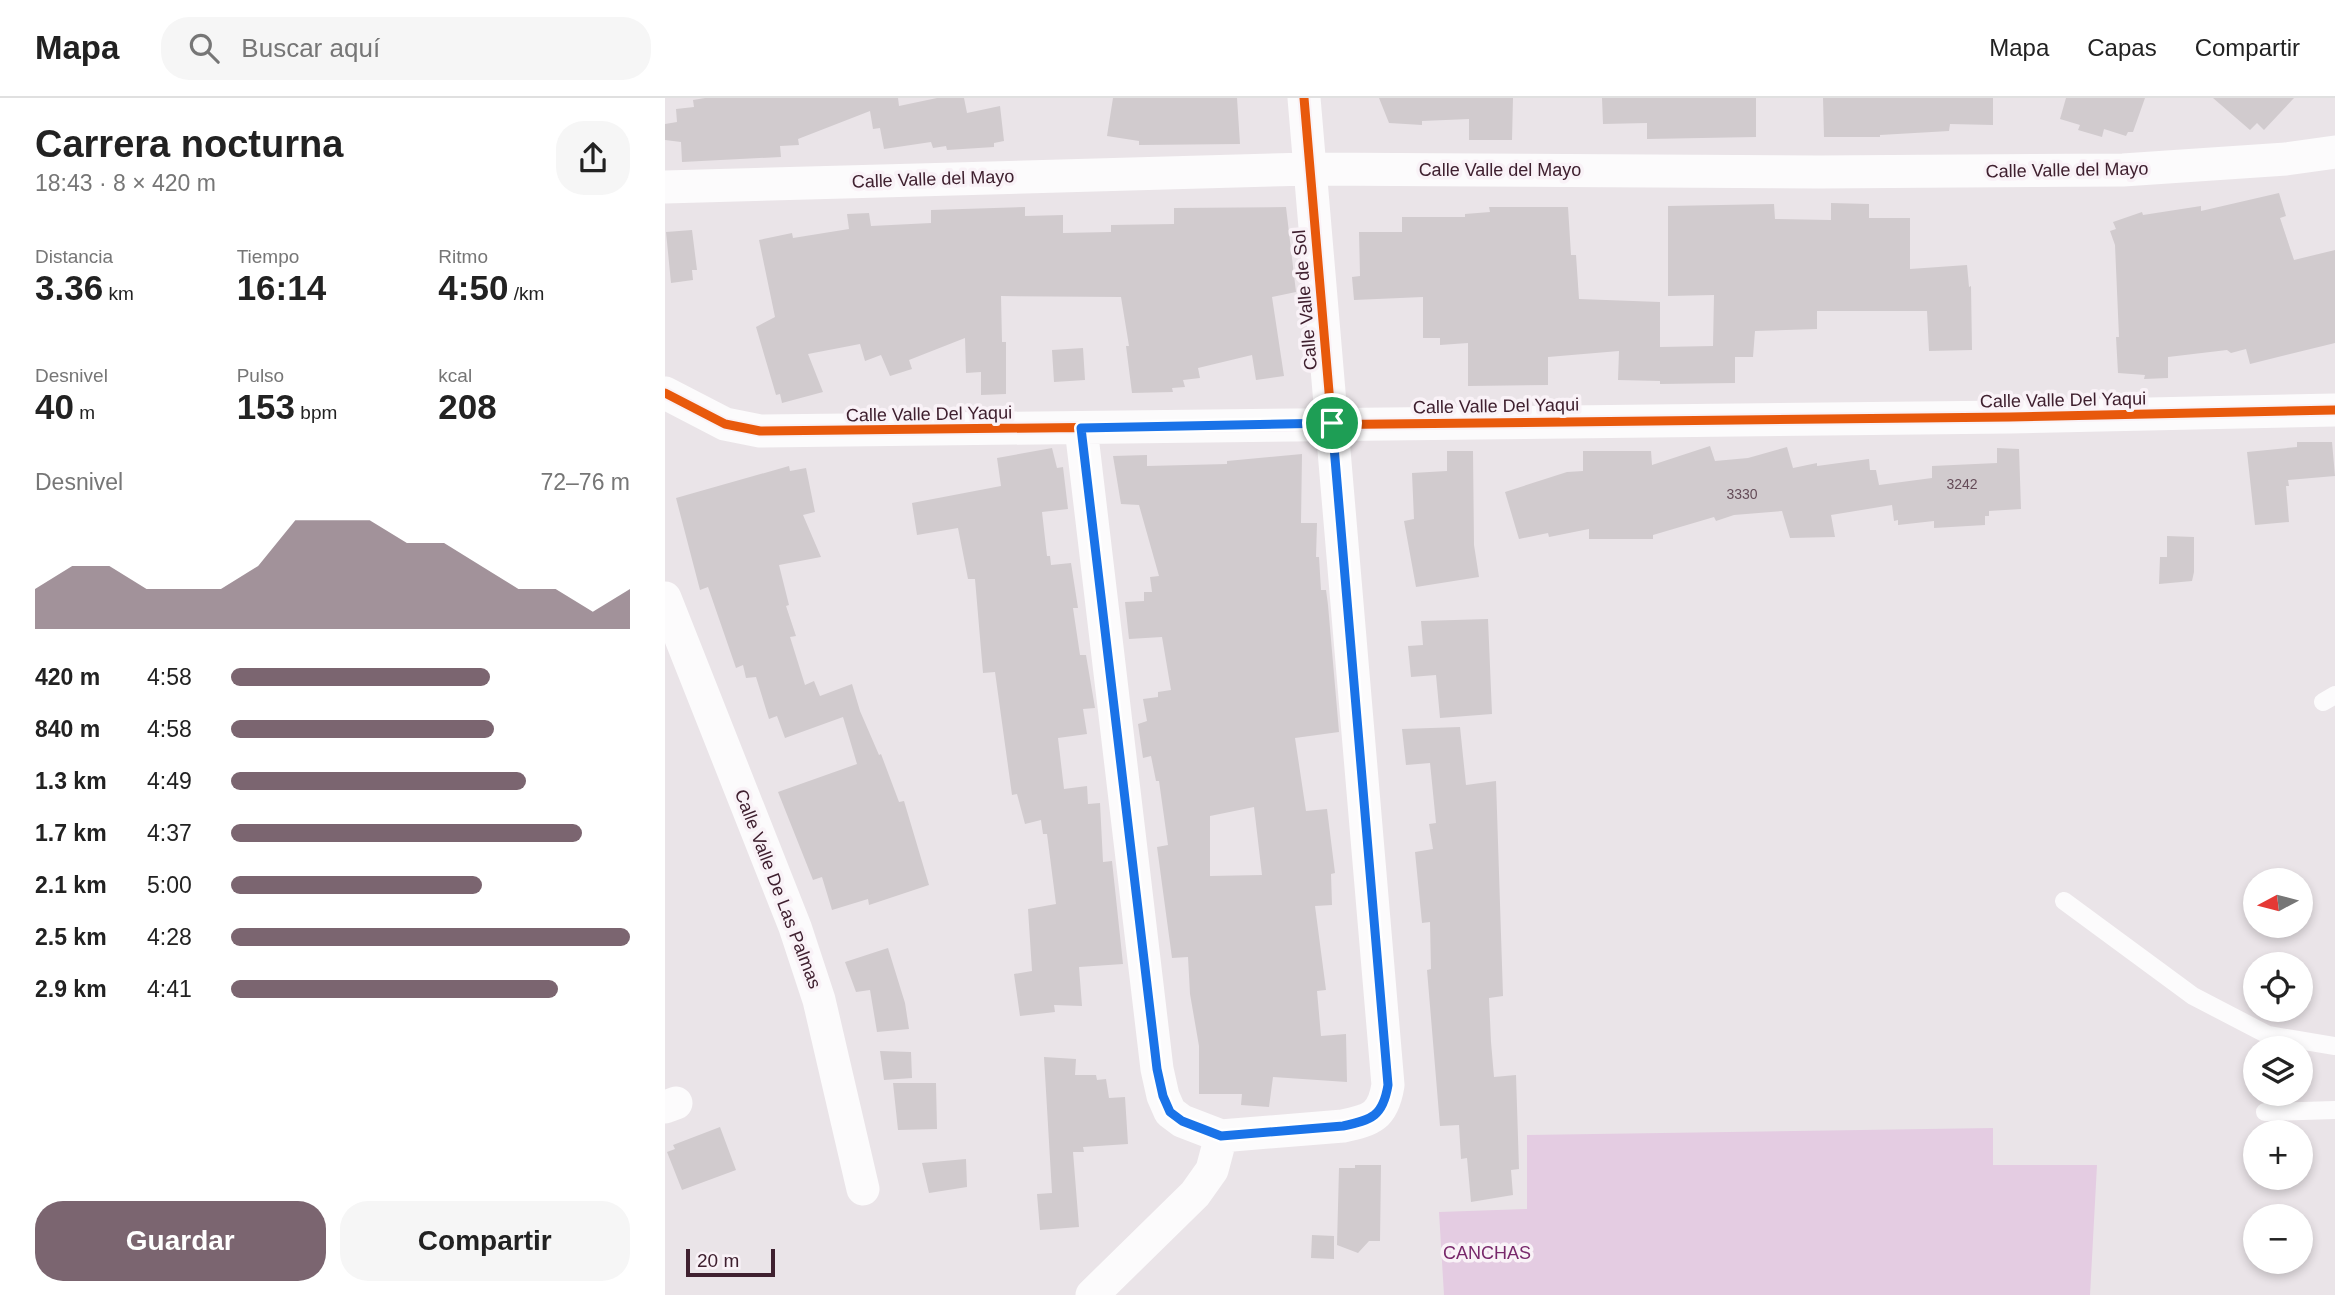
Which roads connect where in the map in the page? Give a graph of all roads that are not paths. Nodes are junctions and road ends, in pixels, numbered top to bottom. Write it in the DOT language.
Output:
graph roads {
  1 [pos="1304,98"];
  2 [pos="2335,152"];
  3 [pos="1310,169"];
  4 [pos="665,187"];
  5 [pos="665,393"];
  6 [pos="2335,410"];
  7 [pos="1332,423"];
  8 [pos="1081,428"];
  9 [pos="665,598"];
  10 [pos="2064,901"];
  11 [pos="2335,1046"];
  12 [pos="2335,1110"];
  13 [pos="2265,1112"];
  14 [pos="1221,1136"];
  15 [pos="863,1189"];
  16 [pos="1092,1295"];
  1 -- 3 [label="street, Calle Valle de Sol"];
  2 -- 3 [label="street, Calle Valle del Mayo"];
  3 -- 4 [label="street, Calle Valle del Mayo"];
  3 -- 7 [label="street, Calle Valle de Sol"];
  5 -- 8 [label="street, Calle Valle Del Yaqui"];
  6 -- 7 [label="street, Calle Valle Del Yaqui"];
  7 -- 8 [label="street, Calle Valle Del Yaqui"];
  7 -- 14 [label="street, Calle Valle de Sol"];
  8 -- 14 [label="street"];
  9 -- 15 [label="street, Calle Valle De Las Palmas"];
  10 -- 11 [label="lane"];
  12 -- 13 [label="lane"];
  14 -- 16 [label="street"];
}
